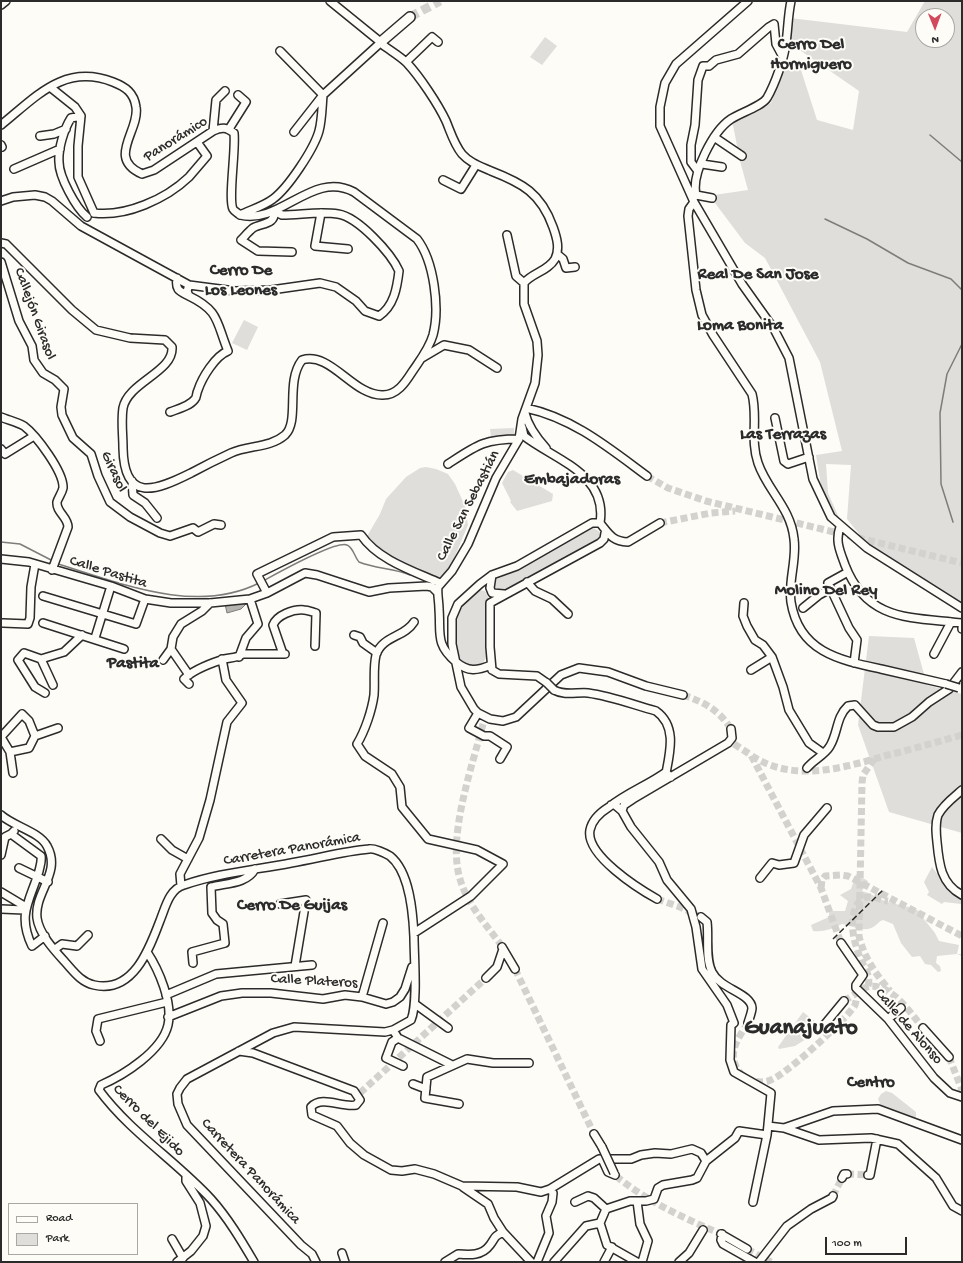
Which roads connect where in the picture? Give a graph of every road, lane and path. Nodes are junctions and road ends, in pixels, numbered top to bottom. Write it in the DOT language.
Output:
graph roads {
  1 [pos="6,1"];
  2 [pos="330,1"];
  3 [pos="748,1"];
  4 [pos="791,1"];
  5 [pos="1,5"];
  6 [pos="410,17"];
  7 [pos="438,42"];
  8 [pos="380,43"];
  9 [pos="280,51"];
  10 [pos="783,57"];
  11 [pos="406,62"];
  12 [pos="50,87"];
  13 [pos="225,90"];
  14 [pos="238,95"];
  15 [pos="323,95"];
  16 [pos="81,116"];
  17 [pos="1,125"];
  18 [pos="67,126"];
  19 [pos="80,126"];
  20 [pos="229,129"];
  21 [pos="213,131"];
  22 [pos="294,132"];
  23 [pos="40,136"];
  24 [pos="714,137"];
  25 [pos="197,142"];
  26 [pos="60,149"];
  27 [pos="742,156"];
  28 [pos="476,165"];
  29 [pos="700,167"];
  30 [pos="722,167"];
  31 [pos="14,169"];
  32 [pos="443,180"];
  33 [pos="694,198"];
  34 [pos="712,198"];
  35 [pos="1,200"];
  36 [pos="274,212"];
  37 [pos="94,213"];
  38 [pos="321,213"];
  39 [pos="240,215"];
  40 [pos="87,217"];
  41 [pos="258,217"];
  42 [pos="81,226"];
  43 [pos="260,226"];
  44 [pos="507,235"];
  45 [pos="1,243"];
  46 [pos="348,250"];
  47 [pos="292,252"];
  48 [pos="557,254"];
  49 [pos="1,262"];
  50 [pos="575,268"];
  51 [pos="177,278"];
  52 [pos="524,283"];
  53 [pos="189,285"];
  54 [pos="189,296"];
  55 [pos="421,358"];
  56 [pos="497,368"];
  57 [pos="64,389"];
  58 [pos="526,410"];
  59 [pos="170,412"];
  60 [pos="2,418"];
  61 [pos="775,418"];
  62 [pos="522,421"];
  63 [pos="1,426"];
  64 [pos="34,436"];
  65 [pos="519,439"];
  66 [pos="3,451"];
  67 [pos="550,452"];
  68 [pos="809,457"];
  69 [pos="448,464"];
  70 [pos="647,476"];
  71 [pos="132,481"];
  72 [pos="157,518"];
  73 [pos="600,523"];
  74 [pos="660,524"];
  75 [pos="221,525"];
  76 [pos="840,527"];
  77 [pos="605,532"];
  78 [pos="1,558"];
  79 [pos="35,564"];
  80 [pos="52,568"];
  81 [pos="848,572"];
  82 [pos="492,575"];
  83 [pos="440,582"];
  84 [pos="527,582"];
  85 [pos="480,584"];
  86 [pos="111,586"];
  87 [pos="829,586"];
  88 [pos="437,592"];
  89 [pos="267,593"];
  90 [pos="504,594"];
  91 [pos="43,596"];
  92 [pos="145,599"];
  93 [pos="250,599"];
  94 [pos="210,603"];
  95 [pos="490,603"];
  96 [pos="744,603"];
  97 [pos="803,608"];
  98 [pos="962,608"];
  99 [pos="102,613"];
  100 [pos="568,614"];
  101 [pos="414,622"];
  102 [pos="951,622"];
  103 [pos="3,623"];
  104 [pos="43,623"];
  105 [pos="962,623"];
  106 [pos="82,635"];
  107 [pos="354,635"];
  108 [pos="95,638"];
  109 [pos="315,646"];
  110 [pos="124,649"];
  111 [pos="171,650"];
  112 [pos="377,653"];
  113 [pos="934,654"];
  114 [pos="239,657"];
  115 [pos="772,657"];
  116 [pos="41,659"];
  117 [pos="222,659"];
  118 [pos="453,659"];
  119 [pos="163,660"];
  120 [pos="854,663"];
  121 [pos="491,668"];
  122 [pos="751,670"];
  123 [pos="962,672"];
  124 [pos="458,674"];
  125 [pos="189,675"];
  126 [pos="54,684"];
  127 [pos="189,684"];
  128 [pos="961,689"];
  129 [pos="45,693"];
  130 [pos="683,695"];
  131 [pos="482,718"];
  132 [pos="58,728"];
  133 [pos="731,729"];
  134 [pos="35,736"];
  135 [pos="1,737"];
  136 [pos="10,752"];
  137 [pos="823,753"];
  138 [pos="500,759"];
  139 [pos="807,768"];
  140 [pos="13,773"];
  141 [pos="668,775"];
  142 [pos="962,790"];
  143 [pos="611,805"];
  144 [pos="827,808"];
  145 [pos="622,811"];
  146 [pos="1,815"];
  147 [pos="17,826"];
  148 [pos="6,836"];
  149 [pos="161,839"];
  150 [pos="1,856"];
  151 [pos="188,859"];
  152 [pos="19,868"];
  153 [pos="255,869"];
  154 [pos="37,877"];
  155 [pos="760,878"];
  156 [pos="48,882"];
  157 [pos="181,886"];
  158 [pos="1,892"];
  159 [pos="962,895"];
  160 [pos="657,899"];
  161 [pos="280,904"];
  162 [pos="1,909"];
  163 [pos="25,911"];
  164 [pos="38,912"];
  165 [pos="701,917"];
  166 [pos="38,921"];
  167 [pos="383,923"];
  168 [pos="25,925"];
  169 [pos="414,933"];
  170 [pos="88,935"];
  171 [pos="45,936"];
  172 [pos="841,942"];
  173 [pos="55,949"];
  174 [pos="147,952"];
  175 [pos="193,962"];
  176 [pos="414,963"];
  177 [pos="312,965"];
  178 [pos="295,966"];
  179 [pos="515,969"];
  180 [pos="486,978"];
  181 [pos="362,997"];
  182 [pos="166,998"];
  183 [pos="844,1001"];
  184 [pos="415,1004"];
  185 [pos="901,1008"];
  186 [pos="168,1017"];
  187 [pos="888,1019"];
  188 [pos="748,1023"];
  189 [pos="824,1024"];
  190 [pos="448,1028"];
  191 [pos="923,1028"];
  192 [pos="393,1030"];
  193 [pos="398,1038"];
  194 [pos="100,1041"];
  195 [pos="237,1052"];
  196 [pos="949,1057"];
  197 [pos="530,1063"];
  198 [pos="452,1065"];
  199 [pos="403,1066"];
  200 [pos="413,1084"];
  201 [pos="426,1089"];
  202 [pos="962,1097"];
  203 [pos="459,1104"];
  204 [pos="768,1126"];
  205 [pos="784,1128"];
  206 [pos="594,1134"];
  207 [pos="767,1135"];
  208 [pos="877,1139"];
  209 [pos="962,1140"];
  210 [pos="602,1159"];
  211 [pos="706,1160"];
  212 [pos="185,1175"];
  213 [pos="869,1175"];
  214 [pos="462,1186"];
  215 [pos="550,1189"];
  216 [pos="833,1196"];
  217 [pos="575,1202"];
  218 [pos="637,1202"];
  219 [pos="753,1202"];
  220 [pos="606,1209"];
  221 [pos="962,1211"];
  222 [pos="600,1223"];
  223 [pos="703,1230"];
  224 [pos="502,1232"];
  225 [pos="172,1239"];
  226 [pos="612,1247"];
  227 [pos="747,1249"];
  228 [pos="342,1253"];
  229 [pos="474,1259"];
  230 [pos="180,1260"];
  231 [pos="756,1261"];
  232 [pos="254,1262"];
  233 [pos="316,1262"];
  234 [pos="345,1262"];
  235 [pos="445,1262"];
  236 [pos="531,1262"];
  237 [pos="537,1262"];
  238 [pos="554,1262"];
  239 [pos="604,1262"];
  240 [pos="637,1262"];
  241 [pos="642,1262"];
  242 [pos="679,1262"];
  1 -- 5 [label="street"];
  2 -- 8 [label="street"];
  3 -- 33 [label="street"];
  4 -- 10 [label="street"];
  6 -- 8 [label="main road"];
  7 -- 11 [label="street"];
  8 -- 11 [label="street"];
  8 -- 15 [label="street"];
  9 -- 15 [label="street"];
  10 -- 24 [label="street"];
  10 -- 29 [label="street"];
  11 -- 28 [label="street"];
  12 -- 16 [label="street"];
  12 -- 17 [label="street, Panorámico"];
  12 -- 25 [label="street, Panorámico"];
  13 -- 21 [label="street"];
  14 -- 20 [label="street"];
  15 -- 22 [label="street"];
  15 -- 39 [label="street"];
  16 -- 18 [label="street"];
  16 -- 19 [label="street"];
  18 -- 19 [label="street"];
  18 -- 23 [label="street"];
  18 -- 26 [label="street"];
  19 -- 37 [label="street"];
  20 -- 21 [label="street, Panorámico"];
  20 -- 39 [label="street, Panorámico"];
  21 -- 25 [label="street, Panorámico"];
  24 -- 27 [label="street"];
  24 -- 29 [label="street"];
  25 -- 37 [label="street"];
  26 -- 31 [label="street"];
  26 -- 40 [label="street"];
  28 -- 32 [label="street"];
  28 -- 48 [label="street"];
  29 -- 30 [label="street"];
  29 -- 33 [label="street"];
  33 -- 34 [label="street"];
  33 -- 68 [label="street"];
  33 -- 120 [label="street"];
  35 -- 42 [label="street"];
  36 -- 38 [label="street"];
  36 -- 41 [label="street"];
  36 -- 43 [label="street"];
  36 -- 55 [label="street"];
  37 -- 40 [label="street"];
  38 -- 46 [label="street"];
  38 -- 53 [label="street"];
  39 -- 41 [label="street"];
  40 -- 42 [label="street"];
  41 -- 43 [label="street"];
  42 -- 51 [label="street"];
  43 -- 47 [label="street"];
  44 -- 52 [label="street"];
  45 -- 71 [label="street"];
  48 -- 50 [label="street"];
  48 -- 52 [label="street"];
  49 -- 57 [label="street, Callejón Girasol"];
  51 -- 53 [label="street"];
  51 -- 54 [label="street"];
  52 -- 58 [label="street"];
  53 -- 54 [label="street"];
  54 -- 59 [label="street"];
  55 -- 56 [label="street"];
  55 -- 71 [label="street"];
  57 -- 75 [label="street, Girasol"];
  58 -- 62 [label="street"];
  58 -- 67 [label="street"];
  58 -- 70 [label="street"];
  60 -- 63 [label="street"];
  60 -- 64 [label="street"];
  61 -- 68 [label="street"];
  62 -- 65 [label="street"];
  62 -- 67 [label="street"];
  64 -- 66 [label="street"];
  64 -- 80 [label="street"];
  65 -- 67 [label="street"];
  65 -- 69 [label="street"];
  65 -- 83 [label="street, Calle San Sebastián"];
  67 -- 73 [label="street"];
  68 -- 76 [label="street"];
  71 -- 72 [label="street"];
  73 -- 77 [label="street"];
  73 -- 82 [label="street"];
  74 -- 77 [label="street"];
  76 -- 81 [label="street"];
  76 -- 98 [label="street"];
  77 -- 84 [label="street"];
  78 -- 79 [label="street, Calle Pastita"];
  79 -- 80 [label="street, Calle Pastita"];
  79 -- 103 [label="street"];
  80 -- 86 [label="street, Calle Pastita"];
  81 -- 87 [label="street"];
  81 -- 102 [label="street"];
  82 -- 85 [label="street"];
  82 -- 90 [label="street"];
  83 -- 88 [label="street"];
  83 -- 89 [label="street"];
  84 -- 90 [label="street"];
  84 -- 100 [label="street"];
  85 -- 95 [label="street"];
  85 -- 118 [label="street"];
  86 -- 92 [label="street, Calle Pastita"];
  86 -- 99 [label="street"];
  87 -- 97 [label="street"];
  87 -- 120 [label="street"];
  88 -- 89 [label="street, Calle Pastita"];
  88 -- 118 [label="street"];
  89 -- 93 [label="street, Calle Pastita"];
  90 -- 95 [label="street"];
  91 -- 99 [label="street"];
  92 -- 94 [label="street, Calle Pastita"];
  92 -- 99 [label="street"];
  93 -- 94 [label="street, Calle Pastita"];
  93 -- 114 [label="street"];
  94 -- 111 [label="street"];
  95 -- 121 [label="street"];
  96 -- 115 [label="street"];
  99 -- 108 [label="street"];
  101 -- 112 [label="street"];
  102 -- 105 [label="street"];
  102 -- 113 [label="street"];
  104 -- 106 [label="street"];
  106 -- 108 [label="street"];
  106 -- 116 [label="street"];
  107 -- 112 [label="street"];
  108 -- 110 [label="street"];
  109 -- 114 [label="street"];
  111 -- 119 [label="street"];
  111 -- 125 [label="street"];
  112 -- 169 [label="street"];
  114 -- 117 [label="street"];
  115 -- 122 [label="street"];
  115 -- 137 [label="street"];
  116 -- 126 [label="street"];
  116 -- 129 [label="street"];
  117 -- 125 [label="street"];
  117 -- 151 [label="street"];
  118 -- 121 [label="street"];
  118 -- 124 [label="street"];
  120 -- 128 [label="street, bridge"];
  121 -- 124 [label="street"];
  121 -- 141 [label="street, bridge"];
  123 -- 137 [label="street"];
  124 -- 131 [label="street"];
  125 -- 127 [label="street"];
  130 -- 131 [label="street"];
  131 -- 138 [label="street"];
  132 -- 134 [label="street"];
  133 -- 141 [label="street"];
  134 -- 135 [label="street"];
  134 -- 136 [label="street"];
  135 -- 136 [label="street"];
  136 -- 140 [label="street"];
  137 -- 139 [label="street"];
  141 -- 143 [label="street"];
  141 -- 145 [label="street"];
  142 -- 159 [label="street"];
  143 -- 145 [label="street"];
  143 -- 160 [label="street"];
  144 -- 155 [label="street"];
  145 -- 204 [label="street"];
  146 -- 147 [label="street"];
  147 -- 148 [label="street"];
  147 -- 156 [label="street"];
  148 -- 150 [label="street"];
  148 -- 154 [label="street"];
  149 -- 151 [label="street"];
  151 -- 157 [label="street"];
  152 -- 154 [label="street"];
  153 -- 157 [label="street, Carretera Panorámica"];
  153 -- 169 [label="street, Carretera Panorámica"];
  153 -- 175 [label="street"];
  154 -- 156 [label="street"];
  154 -- 163 [label="street"];
  156 -- 164 [label="street"];
  157 -- 174 [label="street"];
  158 -- 163 [label="street"];
  161 -- 178 [label="street"];
  162 -- 163 [label="street"];
  163 -- 164 [label="street"];
  163 -- 168 [label="street"];
  164 -- 166 [label="street"];
  165 -- 188 [label="street"];
  166 -- 168 [label="street"];
  166 -- 171 [label="street"];
  167 -- 181 [label="street"];
  168 -- 171 [label="street"];
  169 -- 176 [label="street, Carretera Panorámica"];
  170 -- 173 [label="street"];
  171 -- 173 [label="street"];
  172 -- 187 [label="street, Calle de Alonso"];
  173 -- 174 [label="street"];
  174 -- 182 [label="street, Cerro del Ejido"];
  176 -- 181 [label="street, Calle Plateros"];
  176 -- 184 [label="street, Carretera Panorámica"];
  177 -- 178 [label="street"];
  178 -- 182 [label="street"];
  179 -- 180 [label="street"];
  181 -- 186 [label="street, Calle Plateros"];
  182 -- 186 [label="street, Cerro del Ejido"];
  182 -- 194 [label="street"];
  183 -- 189 [label="street"];
  184 -- 190 [label="street"];
  184 -- 192 [label="street, Carretera Panorámica"];
  185 -- 187 [label="street"];
  186 -- 212 [label="street, Cerro del Ejido"];
  187 -- 202 [label="street, Calle de Alonso"];
  191 -- 196 [label="street"];
  192 -- 193 [label="street"];
  192 -- 195 [label="street, Carretera Panorámica"];
  193 -- 198 [label="street"];
  193 -- 199 [label="street"];
  195 -- 214 [label="street"];
  195 -- 233 [label="street, Carretera Panorámica"];
  197 -- 198 [label="street"];
  198 -- 201 [label="street"];
  200 -- 201 [label="street"];
  201 -- 203 [label="street"];
  204 -- 205 [label="street"];
  204 -- 207 [label="street"];
  205 -- 208 [label="street"];
  205 -- 209 [label="street"];
  206 -- 210 [label="street, bridge"];
  207 -- 211 [label="street"];
  207 -- 219 [label="street"];
  208 -- 213 [label="street"];
  208 -- 221 [label="street"];
  210 -- 211 [label="street"];
  210 -- 215 [label="street"];
  211 -- 218 [label="street"];
  212 -- 230 [label="street"];
  212 -- 232 [label="street"];
  214 -- 215 [label="street"];
  214 -- 224 [label="street"];
  215 -- 237 [label="street"];
  216 -- 231 [label="street"];
  217 -- 220 [label="street"];
  218 -- 220 [label="street"];
  218 -- 241 [label="street"];
  220 -- 222 [label="street"];
  222 -- 226 [label="street"];
  222 -- 238 [label="street"];
  223 -- 242 [label="street"];
  224 -- 229 [label="street"];
  224 -- 236 [label="street"];
  225 -- 230 [label="street"];
  226 -- 239 [label="street"];
  226 -- 240 [label="street"];
  227 -- 231 [label="street"];
  228 -- 234 [label="street"];
  229 -- 235 [label="street"];
}
